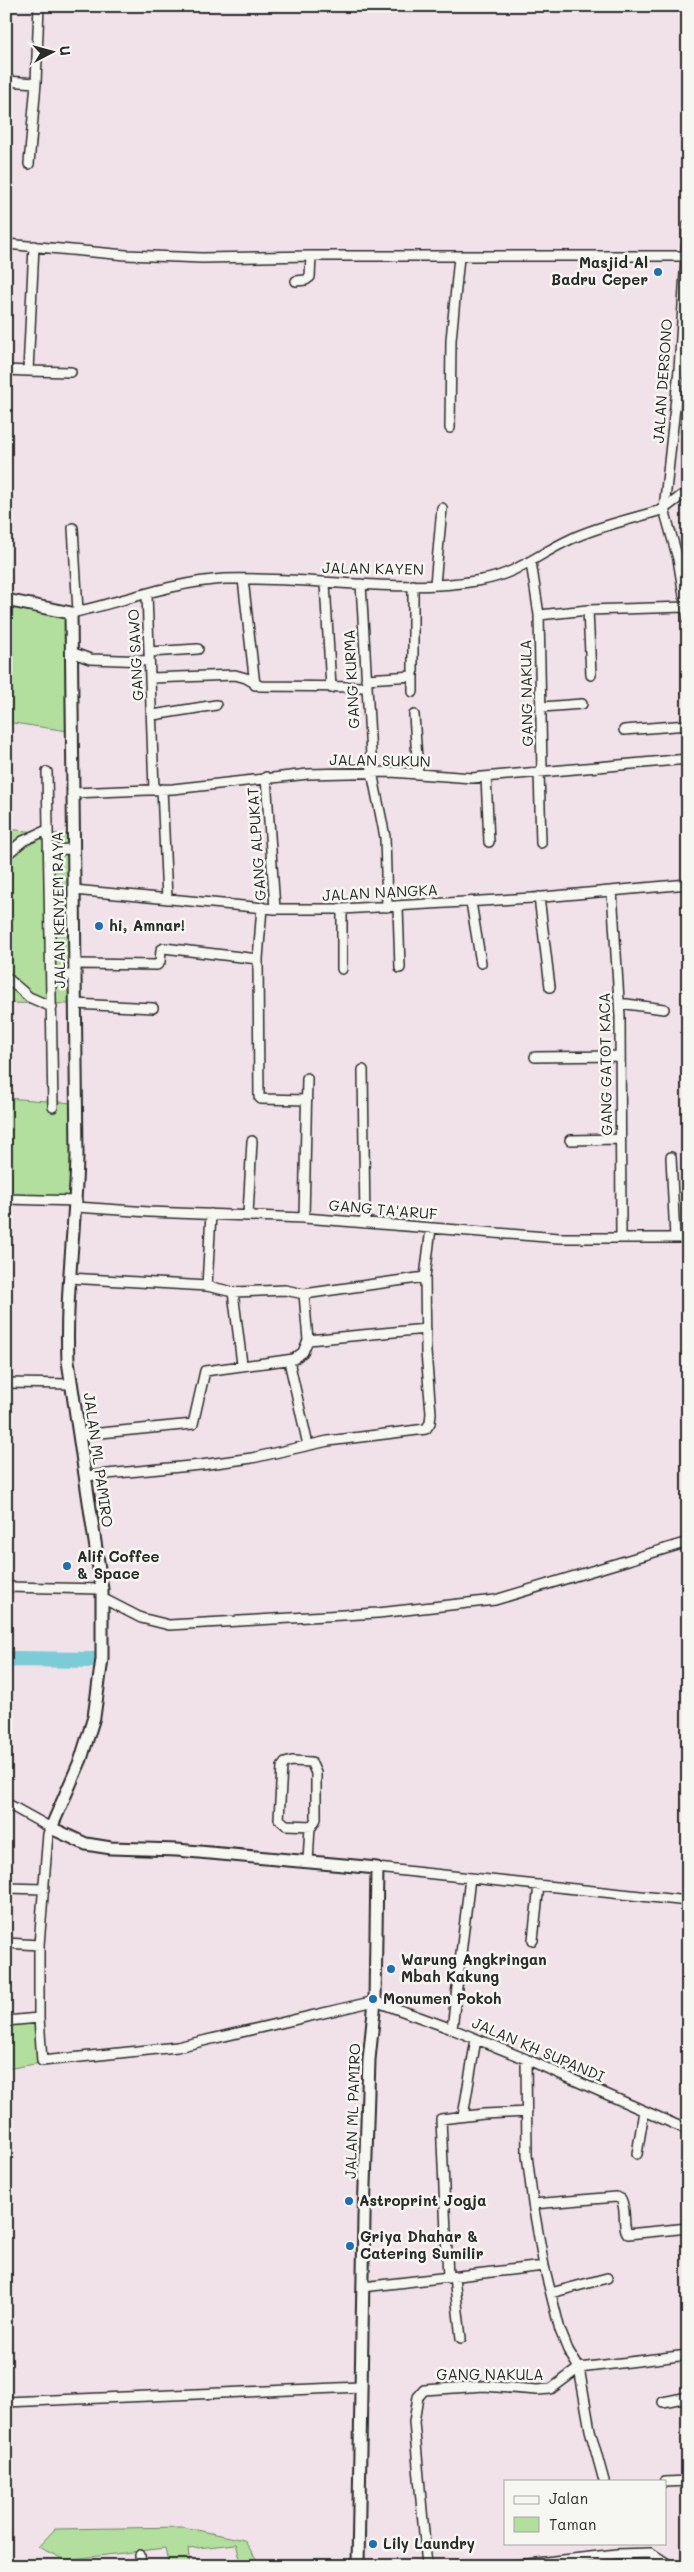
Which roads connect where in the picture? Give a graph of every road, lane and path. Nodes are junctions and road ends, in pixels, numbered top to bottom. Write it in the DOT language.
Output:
graph roads {
  1 [pos="39,6"];
  2 [pos="6,81"];
  3 [pos="36,84"];
  4 [pos="28,164"];
  5 [pos="688,224"];
  6 [pos="6,244"];
  7 [pos="34,246"];
  8 [pos="311,256"];
  9 [pos="684,256"];
  10 [pos="459,257"];
  11 [pos="296,281"];
  12 [pos="6,370"];
  13 [pos="28,370"];
  14 [pos="71,372"];
  15 [pos="450,428"];
  16 [pos="684,496"];
  17 [pos="442,508"];
  18 [pos="664,510"];
  19 [pos="73,528"];
  20 [pos="678,559"];
  21 [pos="688,559"];
  22 [pos="531,562"];
  23 [pos="243,579"];
  24 [pos="325,583"];
  25 [pos="361,584"];
  26 [pos="435,584"];
  27 [pos="412,585"];
  28 [pos="147,594"];
  29 [pos="6,600"];
  30 [pos="685,607"];
  31 [pos="588,610"];
  32 [pos="74,612"];
  33 [pos="539,615"];
  34 [pos="688,620"];
  35 [pos="198,649"];
  36 [pos="71,652"];
  37 [pos="149,657"];
  38 [pos="592,675"];
  39 [pos="413,676"];
  40 [pos="151,678"];
  41 [pos="366,683"];
  42 [pos="255,685"];
  43 [pos="331,688"];
  44 [pos="412,692"];
  45 [pos="582,704"];
  46 [pos="216,705"];
  47 [pos="542,707"];
  48 [pos="153,715"];
  49 [pos="414,715"];
  50 [pos="688,725"];
  51 [pos="624,730"];
  52 [pos="688,759"];
  53 [pos="541,771"];
  54 [pos="47,772"];
  55 [pos="372,772"];
  56 [pos="418,773"];
  57 [pos="266,777"];
  58 [pos="486,777"];
  59 [pos="158,790"];
  60 [pos="72,793"];
  61 [pos="48,830"];
  62 [pos="489,842"];
  63 [pos="541,843"];
  64 [pos="73,849"];
  65 [pos="48,850"];
  66 [pos="6,855"];
  67 [pos="688,884"];
  68 [pos="74,890"];
  69 [pos="612,891"];
  70 [pos="539,897"];
  71 [pos="167,899"];
  72 [pos="472,902"];
  73 [pos="262,907"];
  74 [pos="387,907"];
  75 [pos="398,907"];
  76 [pos="275,908"];
  77 [pos="342,909"];
  78 [pos="258,959"];
  79 [pos="481,963"];
  80 [pos="400,968"];
  81 [pos="342,969"];
  82 [pos="74,970"];
  83 [pos="52,975"];
  84 [pos="6,977"];
  85 [pos="550,987"];
  86 [pos="619,1002"];
  87 [pos="75,1004"];
  88 [pos="52,1007"];
  89 [pos="153,1008"];
  90 [pos="664,1009"];
  91 [pos="620,1056"];
  92 [pos="535,1057"];
  93 [pos="363,1070"];
  94 [pos="307,1078"];
  95 [pos="307,1100"];
  96 [pos="53,1107"];
  97 [pos="620,1139"];
  98 [pos="570,1140"];
  99 [pos="252,1141"];
  100 [pos="671,1157"];
  101 [pos="6,1199"];
  102 [pos="76,1204"];
  103 [pos="211,1214"];
  104 [pos="248,1214"];
  105 [pos="304,1218"];
  106 [pos="365,1223"];
  107 [pos="431,1228"];
  108 [pos="621,1238"];
  109 [pos="675,1238"];
  110 [pos="688,1238"];
  111 [pos="425,1276"];
  112 [pos="69,1278"];
  113 [pos="207,1286"];
  114 [pos="233,1292"];
  115 [pos="304,1294"];
  116 [pos="426,1329"];
  117 [pos="308,1340"];
  118 [pos="289,1361"];
  119 [pos="242,1364"];
  120 [pos="6,1383"];
  121 [pos="72,1384"];
  122 [pos="80,1435"];
  123 [pos="308,1445"];
  124 [pos="86,1476"];
  125 [pos="688,1542"];
  126 [pos="6,1587"];
  127 [pos="102,1594"];
  128 [pos="6,1803"];
  129 [pos="310,1826"];
  130 [pos="51,1828"];
  131 [pos="308,1862"];
  132 [pos="376,1868"];
  133 [pos="470,1878"];
  134 [pos="539,1885"];
  135 [pos="6,1888"];
  136 [pos="44,1889"];
  137 [pos="688,1901"];
  138 [pos="533,1940"];
  139 [pos="6,1943"];
  140 [pos="39,1945"];
  141 [pos="375,2001"];
  142 [pos="39,2018"];
  143 [pos="6,2021"];
  144 [pos="452,2029"];
  145 [pos="476,2039"];
  146 [pos="526,2059"];
  147 [pos="644,2111"];
  148 [pos="527,2112"];
  149 [pos="463,2116"];
  150 [pos="688,2130"];
  151 [pos="637,2154"];
  152 [pos="533,2204"];
  153 [pos="688,2228"];
  154 [pos="544,2266"];
  155 [pos="451,2277"];
  156 [pos="607,2278"];
  157 [pos="363,2287"];
  158 [pos="551,2293"];
  159 [pos="461,2338"];
  160 [pos="688,2355"];
  161 [pos="579,2368"];
  162 [pos="360,2387"];
  163 [pos="688,2397"];
  164 [pos="6,2402"];
  165 [pos="663,2402"];
  166 [pos="604,2480"];
  167 [pos="688,2481"];
  168 [pos="666,2482"];
  169 [pos="616,2549"];
  170 [pos="140,2555"];
  171 [pos="141,2566"];
  172 [pos="358,2566"];
  173 [pos="427,2566"];
  174 [pos="510,2566"];
  175 [pos="671,2566"];
  1 -- 3 [label="street"];
  2 -- 3 [label="street"];
  3 -- 4 [label="street"];
  5 -- 9 [label="street, JALAN DERSONO"];
  6 -- 7 [label="street"];
  7 -- 8 [label="street"];
  7 -- 13 [label="street"];
  8 -- 10 [label="street"];
  8 -- 11 [label="street"];
  9 -- 10 [label="street"];
  9 -- 18 [label="street, JALAN DERSONO"];
  10 -- 15 [label="street"];
  12 -- 13 [label="street"];
  13 -- 14 [label="street"];
  16 -- 18 [label="street"];
  17 -- 26 [label="street"];
  18 -- 20 [label="street"];
  18 -- 22 [label="street, JALAN KAYEN"];
  19 -- 32 [label="street"];
  20 -- 21 [label="street"];
  20 -- 30 [label="street"];
  22 -- 26 [label="street, JALAN KAYEN"];
  22 -- 33 [label="street, GANG NAKULA"];
  23 -- 24 [label="street, JALAN KAYEN"];
  23 -- 28 [label="street, JALAN KAYEN"];
  23 -- 42 [label="street"];
  24 -- 25 [label="street, JALAN KAYEN"];
  24 -- 43 [label="street"];
  25 -- 27 [label="street, JALAN KAYEN"];
  25 -- 41 [label="street, GANG KURMA"];
  26 -- 27 [label="street, JALAN KAYEN"];
  27 -- 39 [label="street"];
  28 -- 32 [label="street, JALAN KAYEN"];
  28 -- 37 [label="street, GANG SAWO"];
  29 -- 32 [label="street"];
  30 -- 31 [label="street"];
  30 -- 34 [label="street"];
  31 -- 33 [label="street"];
  31 -- 38 [label="street"];
  32 -- 36 [label="street, JALAN KENYEM RAYA"];
  33 -- 47 [label="street, GANG NAKULA"];
  35 -- 37 [label="street"];
  36 -- 37 [label="street"];
  36 -- 60 [label="street, JALAN KENYEM RAYA"];
  37 -- 40 [label="street, GANG SAWO"];
  39 -- 41 [label="street"];
  39 -- 44 [label="street"];
  40 -- 42 [label="street"];
  40 -- 48 [label="street, GANG SAWO"];
  41 -- 43 [label="street"];
  41 -- 55 [label="street, GANG KURMA"];
  42 -- 43 [label="street"];
  45 -- 47 [label="street"];
  46 -- 48 [label="street, GANG SAWO"];
  47 -- 53 [label="street, GANG NAKULA"];
  48 -- 59 [label="street, GANG SAWO"];
  49 -- 56 [label="street"];
  50 -- 51 [label="street"];
  52 -- 53 [label="street, JALAN SUKUN"];
  53 -- 58 [label="street, JALAN SUKUN"];
  53 -- 63 [label="street, GANG NAKULA"];
  54 -- 61 [label="street"];
  55 -- 56 [label="street, JALAN SUKUN"];
  55 -- 57 [label="street, JALAN SUKUN"];
  55 -- 74 [label="street, GANG KURMA"];
  56 -- 58 [label="street, JALAN SUKUN"];
  57 -- 59 [label="street, JALAN SUKUN"];
  57 -- 76 [label="street, GANG ALPUKAT"];
  58 -- 62 [label="street"];
  59 -- 60 [label="street, JALAN SUKUN"];
  59 -- 71 [label="street, GANG SAWO"];
  60 -- 64 [label="street, JALAN KENYEM RAYA"];
  61 -- 65 [label="street"];
  61 -- 66 [label="street"];
  64 -- 65 [label="street"];
  64 -- 68 [label="street, JALAN KENYEM RAYA"];
  65 -- 83 [label="street"];
  67 -- 69 [label="street, JALAN NANGKA"];
  68 -- 71 [label="street, JALAN NANGKA"];
  68 -- 82 [label="street, JALAN KENYEM RAYA"];
  69 -- 70 [label="street, JALAN NANGKA"];
  69 -- 86 [label="street, GANG GATOT KACA"];
  70 -- 72 [label="street, JALAN NANGKA"];
  70 -- 85 [label="street"];
  71 -- 73 [label="street, JALAN NANGKA"];
  72 -- 75 [label="street, JALAN NANGKA"];
  72 -- 79 [label="street"];
  73 -- 76 [label="street, JALAN NANGKA"];
  73 -- 78 [label="street"];
  74 -- 75 [label="street, JALAN NANGKA"];
  74 -- 77 [label="street, JALAN NANGKA"];
  75 -- 80 [label="street"];
  76 -- 77 [label="street, JALAN NANGKA"];
  77 -- 81 [label="street"];
  78 -- 82 [label="street"];
  78 -- 95 [label="street"];
  82 -- 83 [label="street"];
  82 -- 87 [label="street, JALAN KENYEM RAYA"];
  83 -- 88 [label="street"];
  84 -- 88 [label="street"];
  86 -- 90 [label="street"];
  86 -- 91 [label="street, GANG GATOT KACA"];
  87 -- 89 [label="street"];
  87 -- 102 [label="street, JALAN KENYEM RAYA"];
  88 -- 96 [label="street"];
  91 -- 92 [label="street"];
  91 -- 97 [label="street, GANG GATOT KACA"];
  93 -- 106 [label="street"];
  94 -- 95 [label="street"];
  95 -- 105 [label="street"];
  97 -- 98 [label="street"];
  97 -- 108 [label="street, GANG GATOT KACA"];
  99 -- 104 [label="street"];
  100 -- 109 [label="street"];
  101 -- 102 [label="street, GANG TA'ARUF"];
  102 -- 103 [label="street, GANG TA'ARUF"];
  102 -- 112 [label="street, JALAN ML PAMIRO"];
  103 -- 104 [label="street, GANG TA'ARUF"];
  103 -- 113 [label="street"];
  104 -- 105 [label="street, GANG TA'ARUF"];
  105 -- 106 [label="street, GANG TA'ARUF"];
  106 -- 107 [label="street, GANG TA'ARUF"];
  107 -- 108 [label="street, GANG TA'ARUF"];
  107 -- 111 [label="street"];
  108 -- 109 [label="street, GANG TA'ARUF"];
  109 -- 110 [label="street, GANG TA'ARUF"];
  111 -- 115 [label="street"];
  111 -- 116 [label="street"];
  112 -- 113 [label="street"];
  112 -- 121 [label="street, JALAN ML PAMIRO"];
  113 -- 114 [label="street"];
  114 -- 115 [label="street"];
  114 -- 119 [label="street"];
  115 -- 117 [label="street"];
  116 -- 117 [label="street"];
  116 -- 123 [label="street"];
  117 -- 118 [label="street"];
  118 -- 119 [label="street"];
  118 -- 123 [label="street"];
  119 -- 122 [label="street"];
  120 -- 121 [label="street"];
  121 -- 122 [label="street, JALAN ML PAMIRO"];
  122 -- 124 [label="street, JALAN ML PAMIRO"];
  123 -- 124 [label="street"];
  124 -- 127 [label="street, JALAN ML PAMIRO"];
  125 -- 127 [label="street"];
  126 -- 127 [label="street"];
  127 -- 130 [label="street, JALAN ML PAMIRO"];
  128 -- 130 [label="street"];
  129 -- 129 [label="street"];
  129 -- 131 [label="street"];
  130 -- 131 [label="street"];
  130 -- 136 [label="street"];
  131 -- 132 [label="street"];
  132 -- 133 [label="street"];
  132 -- 141 [label="street, JALAN ML PAMIRO"];
  133 -- 134 [label="street"];
  133 -- 144 [label="street"];
  134 -- 137 [label="street"];
  134 -- 138 [label="street"];
  135 -- 136 [label="street"];
  136 -- 140 [label="street"];
  139 -- 140 [label="street"];
  140 -- 142 [label="street"];
  141 -- 142 [label="street"];
  141 -- 144 [label="street, JALAN KH SUPANDI"];
  141 -- 157 [label="street, JALAN ML PAMIRO"];
  142 -- 143 [label="street"];
  144 -- 145 [label="street, JALAN KH SUPANDI"];
  145 -- 146 [label="street, JALAN KH SUPANDI"];
  145 -- 149 [label="street"];
  146 -- 147 [label="street, JALAN KH SUPANDI"];
  146 -- 148 [label="street"];
  147 -- 150 [label="street, JALAN KH SUPANDI"];
  147 -- 151 [label="street"];
  148 -- 149 [label="street"];
  148 -- 152 [label="street"];
  149 -- 155 [label="street"];
  152 -- 153 [label="street"];
  152 -- 154 [label="street"];
  154 -- 155 [label="street"];
  154 -- 158 [label="street"];
  155 -- 157 [label="street"];
  155 -- 159 [label="street"];
  156 -- 158 [label="street"];
  157 -- 162 [label="street, JALAN ML PAMIRO"];
  158 -- 161 [label="street"];
  160 -- 161 [label="street"];
  161 -- 166 [label="street"];
  161 -- 173 [label="street, GANG NAKULA"];
  162 -- 164 [label="street"];
  162 -- 172 [label="street, JALAN ML PAMIRO"];
  163 -- 165 [label="street"];
  167 -- 168 [label="street"];
  169 -- 174 [label="street"];
  169 -- 175 [label="street"];
  170 -- 171 [label="street"];
}
